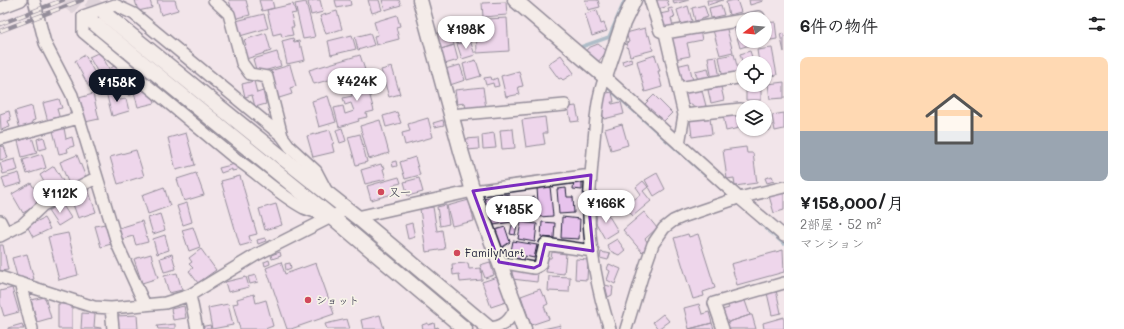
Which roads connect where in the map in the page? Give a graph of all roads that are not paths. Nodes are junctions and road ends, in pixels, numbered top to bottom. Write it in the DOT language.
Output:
graph roads {
  1 [pos="21,0"];
  2 [pos="34,0"];
  3 [pos="214,0"];
  4 [pos="420,0"];
  5 [pos="515,0"];
  6 [pos="634,0"];
  7 [pos="650,0"];
  8 [pos="0,8"];
  9 [pos="105,14"];
  10 [pos="90,20"];
  11 [pos="736,21"];
  12 [pos="665,33"];
  13 [pos="736,79"];
  14 [pos="603,81"];
  15 [pos="679,88"];
  16 [pos="565,105"];
  17 [pos="736,109"];
  18 [pos="684,114"];
  19 [pos="451,115"];
  20 [pos="79,118"];
  21 [pos="282,136"];
  22 [pos="0,139"];
  23 [pos="679,144"];
  24 [pos="591,175"];
  25 [pos="96,178"];
  26 [pos="784,187"];
  27 [pos="473,191"];
  28 [pos="328,193"];
  29 [pos="735,199"];
  30 [pos="352,213"];
  31 [pos="332,217"];
  32 [pos="0,221"];
  33 [pos="3,234"];
  34 [pos="784,236"];
  35 [pos="593,251"];
  36 [pos="499,262"];
  37 [pos="0,277"];
  38 [pos="784,283"];
  39 [pos="20,284"];
  40 [pos="190,295"];
  41 [pos="145,305"];
  42 [pos="111,308"];
  43 [pos="516,308"];
  44 [pos="489,328"];
  45 [pos="32,329"];
  46 [pos="113,329"];
  47 [pos="197,329"];
  48 [pos="465,329"];
  49 [pos="524,329"];
  50 [pos="610,329"];
  51 [pos="626,329"];
  52 [pos="723,329"];
  1 -- 8 [label="street"];
  2 -- 20 [label="street"];
  3 -- 21 [label="street"];
  4 -- 19 [label="street"];
  5 -- 14 [label="street"];
  6 -- 14 [label="street"];
  7 -- 12 [label="street"];
  9 -- 28 [label="street"];
  10 -- 31 [label="street"];
  11 -- 12 [label="street"];
  12 -- 15 [label="street"];
  13 -- 15 [label="street"];
  14 -- 23 [label="street"];
  14 -- 24 [label="street"];
  15 -- 18 [label="street"];
  16 -- 19 [label="street"];
  17 -- 18 [label="street"];
  18 -- 23 [label="street"];
  19 -- 27 [label="street"];
  20 -- 22 [label="street"];
  20 -- 25 [label="street"];
  21 -- 28 [label="street"];
  21 -- 31 [label="street"];
  23 -- 29 [label="street"];
  24 -- 27 [label="street"];
  24 -- 35 [label="street"];
  25 -- 33 [label="street"];
  25 -- 41 [label="street"];
  26 -- 29 [label="street"];
  27 -- 30 [label="street"];
  27 -- 36 [label="street"];
  28 -- 30 [label="street"];
  29 -- 34 [label="street"];
  29 -- 51 [label="street"];
  30 -- 31 [label="street"];
  30 -- 44 [label="street"];
  31 -- 40 [label="street"];
  31 -- 48 [label="street"];
  32 -- 33 [label="street"];
  35 -- 36 [label="street"];
  35 -- 50 [label="street"];
  36 -- 43 [label="street"];
  37 -- 39 [label="street"];
  38 -- 52 [label="street"];
  39 -- 42 [label="street"];
  39 -- 45 [label="street"];
  40 -- 41 [label="street"];
  40 -- 47 [label="street"];
  41 -- 42 [label="street"];
  42 -- 46 [label="street"];
  43 -- 44 [label="street"];
  43 -- 49 [label="street"];
}
